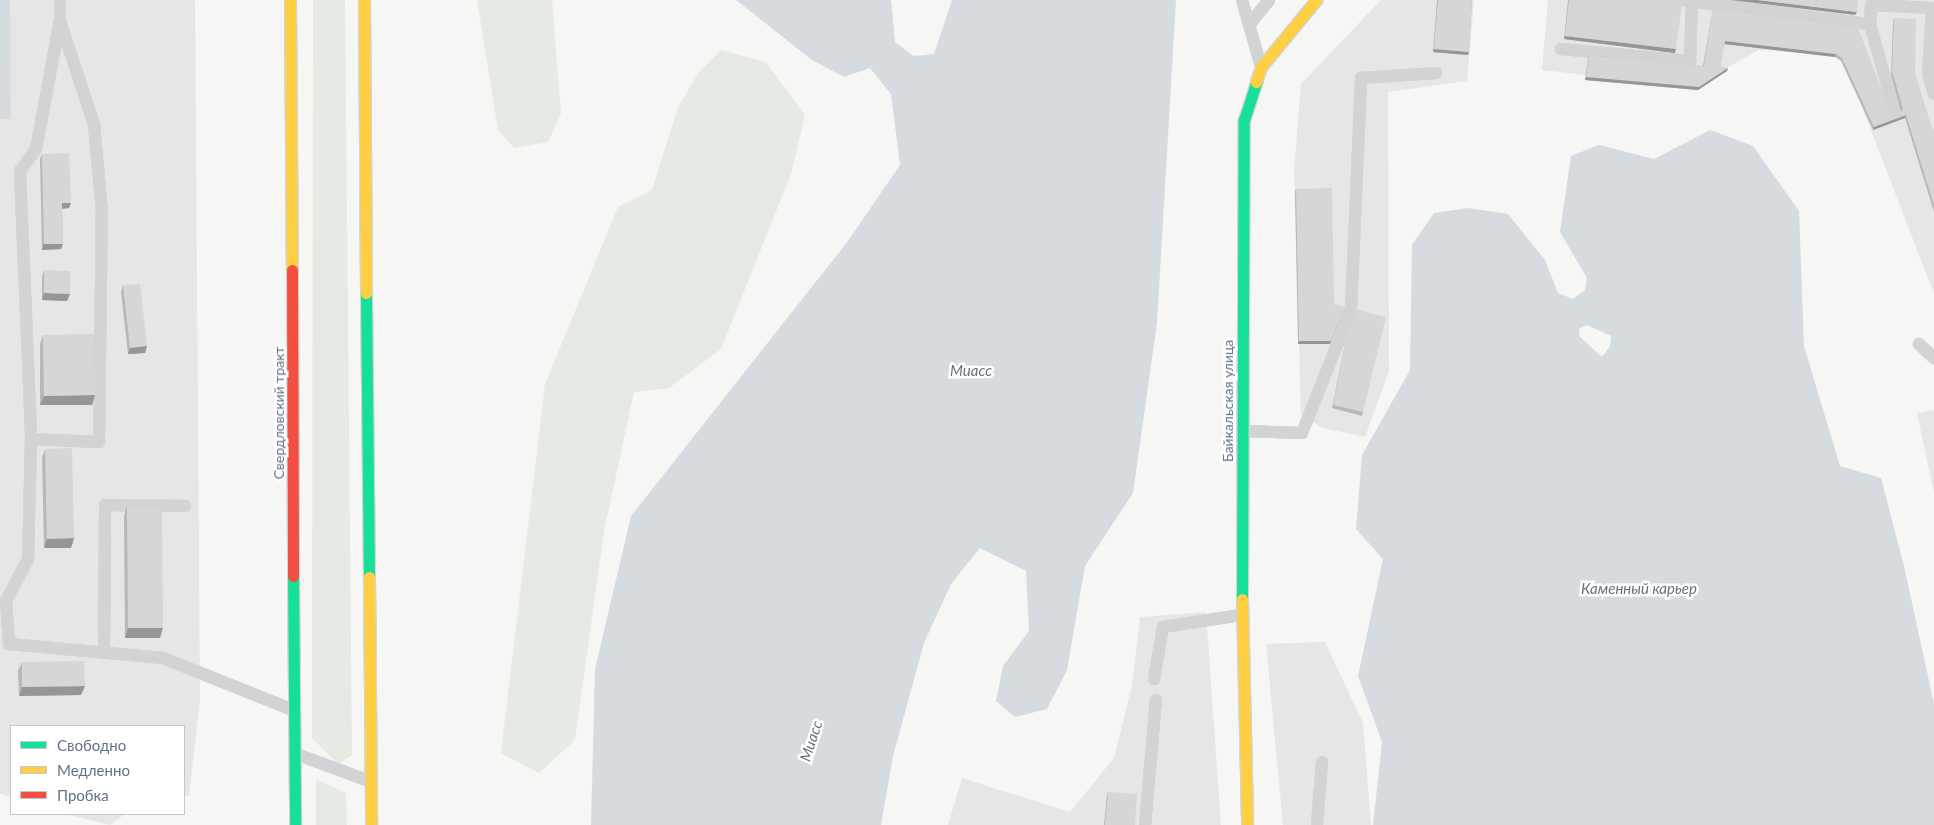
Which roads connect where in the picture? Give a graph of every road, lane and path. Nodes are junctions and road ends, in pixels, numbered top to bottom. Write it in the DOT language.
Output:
graph roads {
  1 [pos="60,0"];
  2 [pos="290,0"];
  3 [pos="364,0"];
  4 [pos="1242,0"];
  5 [pos="1269,0"];
  6 [pos="1316,0"];
  7 [pos="1680,0"];
  8 [pos="1692,2"];
  9 [pos="60,20"];
  10 [pos="1249,24"];
  11 [pos="1870,24"];
  12 [pos="1561,49"];
  13 [pos="1261,67"];
  14 [pos="1436,73"];
  15 [pos="1934,94"];
  16 [pos="1895,114"];
  17 [pos="1919,344"];
  18 [pos="1934,358"];
  19 [pos="1244,431"];
  20 [pos="32,439"];
  21 [pos="185,506"];
  22 [pos="3,601"];
  23 [pos="1242,615"];
  24 [pos="104,653"];
  25 [pos="1154,679"];
  26 [pos="1156,700"];
  27 [pos="296,712"];
  28 [pos="295,753"];
  29 [pos="1322,762"];
  30 [pos="370,781"];
  31 [pos="295,825"];
  32 [pos="371,825"];
  33 [pos="1145,825"];
  34 [pos="1247,825"];
  35 [pos="1317,825"];
  1 -- 9 [label="lane"];
  2 -- 27 [label="main road, Свердловский тракт"];
  3 -- 30 [label="main road"];
  4 -- 10 [label="lane"];
  5 -- 10 [label="lane"];
  6 -- 13 [label="main road, Байкальская улица"];
  7 -- 8 [label="lane"];
  8 -- 11 [label="lane"];
  8 -- 12 [label="lane"];
  9 -- 20 [label="lane"];
  9 -- 20 [label="lane"];
  10 -- 13 [label="lane"];
  11 -- 15 [label="lane"];
  11 -- 16 [label="lane"];
  13 -- 19 [label="main road, Байкальская улица"];
  14 -- 19 [label="lane"];
  17 -- 18 [label="lane"];
  19 -- 23 [label="main road, Байкальская улица"];
  20 -- 22 [label="lane"];
  21 -- 24 [label="lane"];
  22 -- 24 [label="lane"];
  23 -- 25 [label="lane"];
  23 -- 34 [label="main road, Байкальская улица"];
  24 -- 27 [label="lane"];
  26 -- 33 [label="lane"];
  27 -- 28 [label="main road, Свердловский тракт"];
  28 -- 30 [label="lane"];
  28 -- 31 [label="main road, Свердловский тракт"];
  29 -- 35 [label="lane"];
  30 -- 32 [label="main road"];
}
